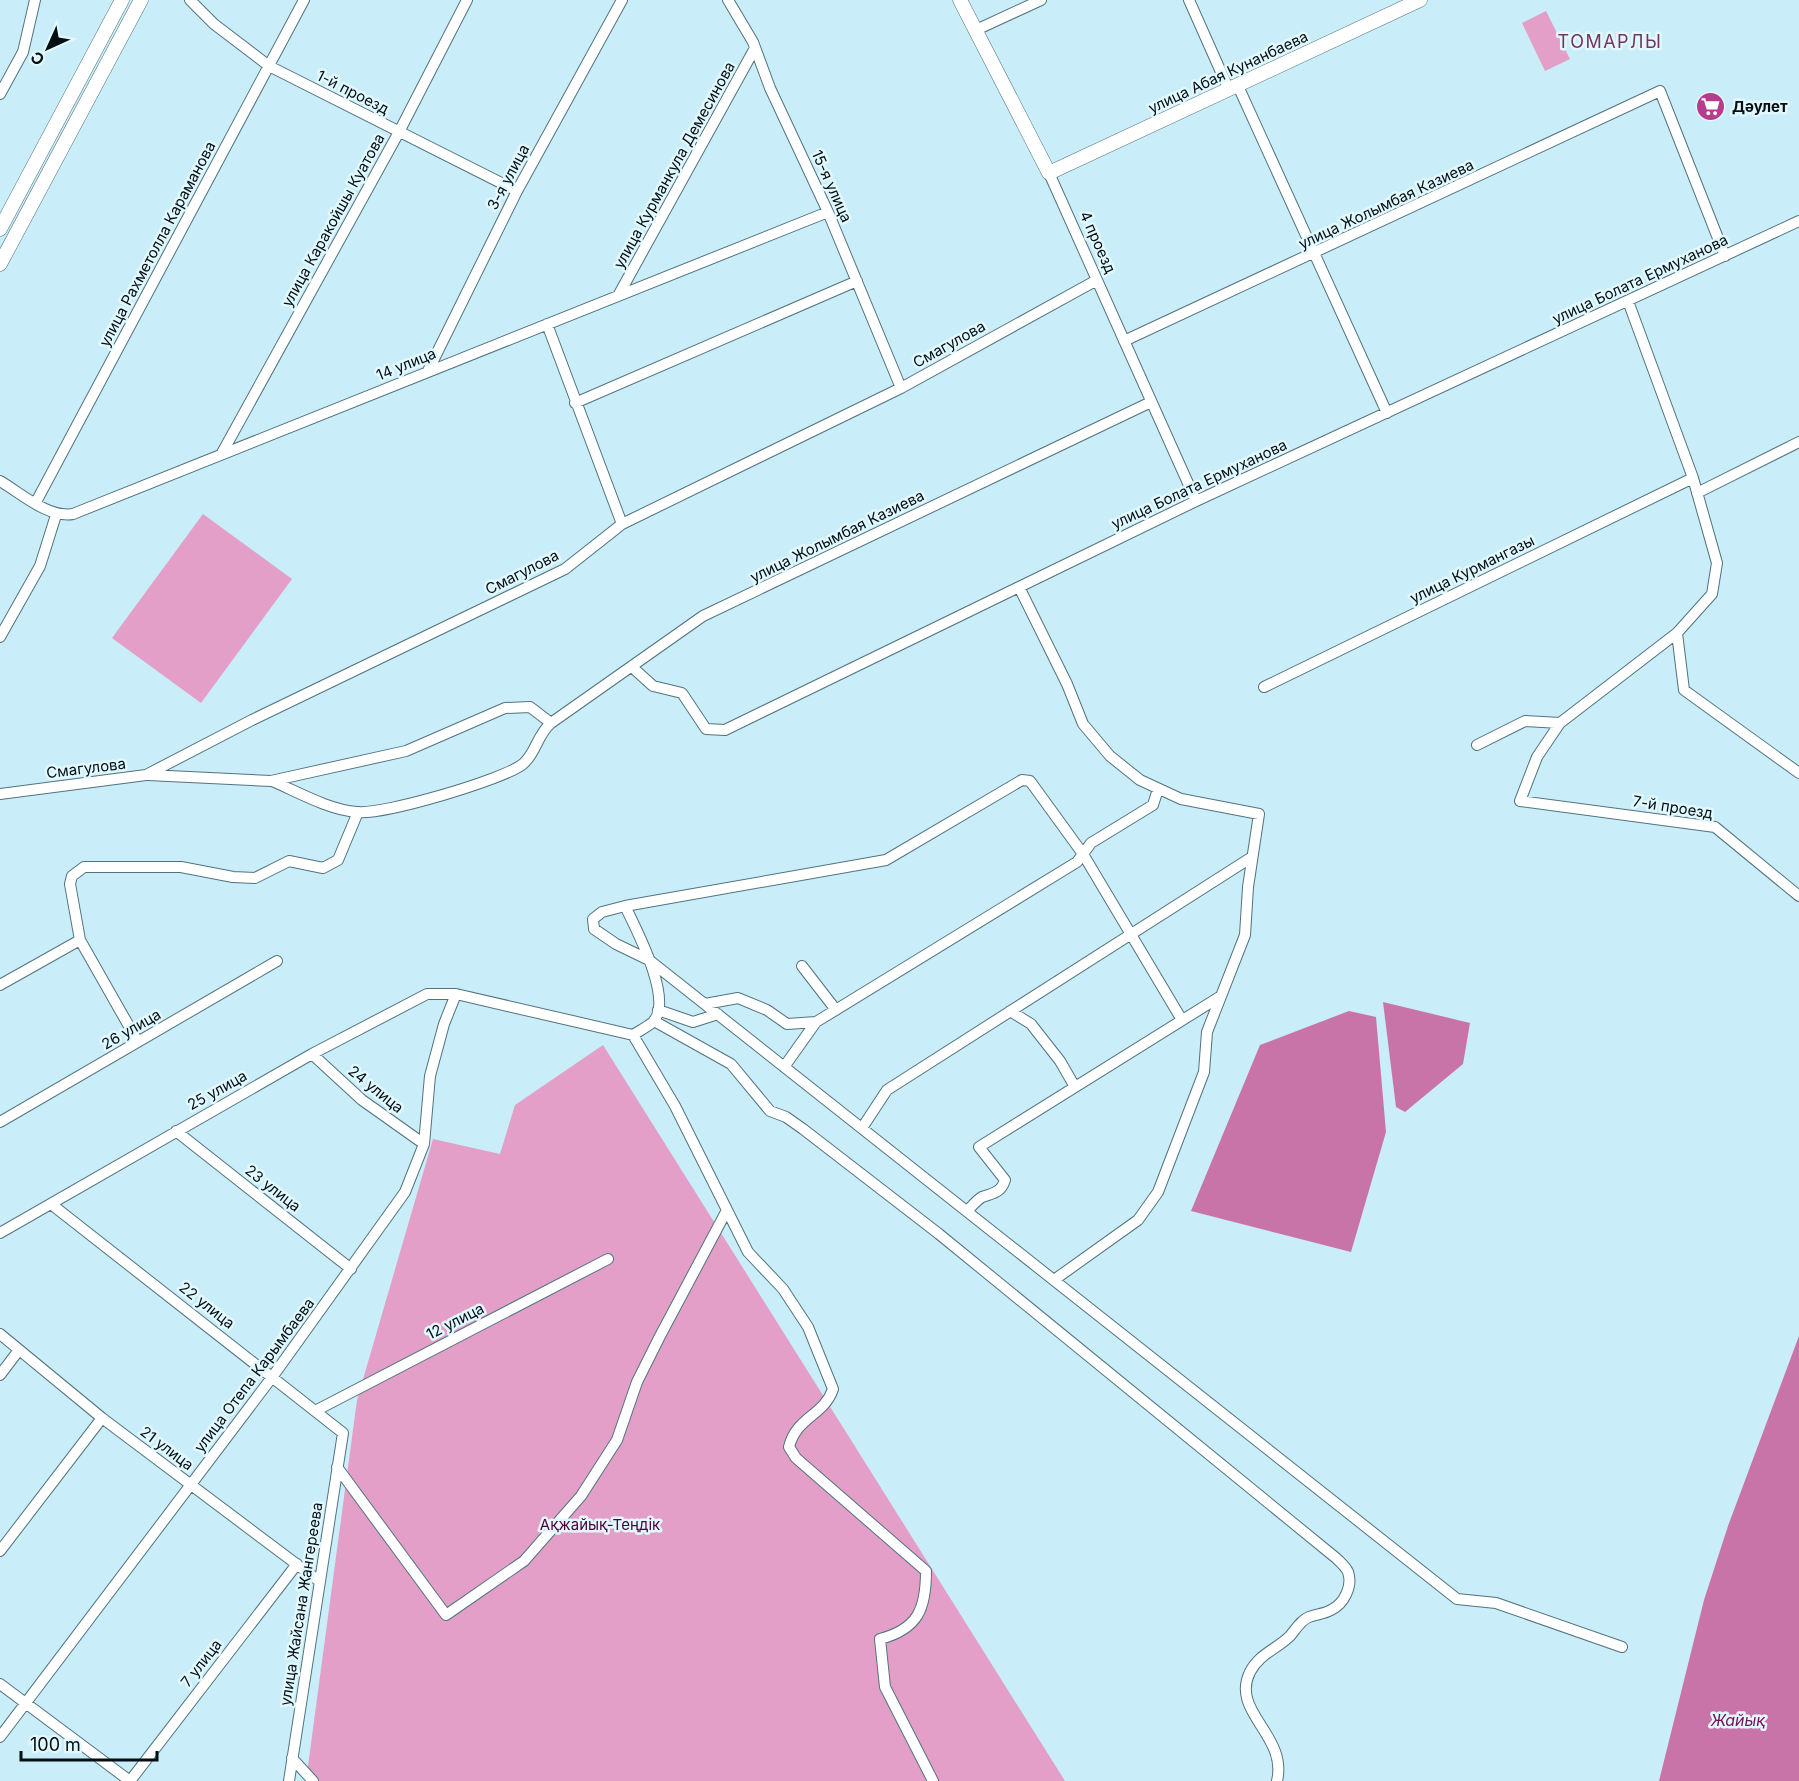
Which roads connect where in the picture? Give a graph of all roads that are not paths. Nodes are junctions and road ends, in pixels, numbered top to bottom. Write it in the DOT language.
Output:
graph roads {
  1 [pos="35,0"];
  2 [pos="122,0"];
  3 [pos="141,0"];
  4 [pos="190,0"];
  5 [pos="304,0"];
  6 [pos="467,0"];
  7 [pos="622,0"];
  8 [pos="728,0"];
  9 [pos="960,0"];
  10 [pos="1041,0"];
  11 [pos="1189,0"];
  12 [pos="1420,0"];
  13 [pos="976,30"];
  14 [pos="755,48"];
  15 [pos="269,66"];
  16 [pos="1234,88"];
  17 [pos="0,94"];
  18 [pos="399,132"];
  19 [pos="1049,173"];
  20 [pos="517,191"];
  21 [pos="828,212"];
  22 [pos="1799,221"];
  23 [pos="0,229"];
  24 [pos="1314,254"];
  25 [pos="1725,256"];
  26 [pos="0,264"];
  27 [pos="1097,280"];
  28 [pos="857,281"];
  29 [pos="618,296"];
  30 [pos="1628,300"];
  31 [pos="547,324"];
  32 [pos="1124,341"];
  33 [pos="428,371"];
  34 [pos="900,388"];
  35 [pos="575,402"];
  36 [pos="1151,402"];
  37 [pos="1387,413"];
  38 [pos="1799,442"];
  39 [pos="222,453"];
  40 [pos="1693,478"];
  41 [pos="0,481"];
  42 [pos="1697,493"];
  43 [pos="1196,501"];
  44 [pos="36,502"];
  45 [pos="56,515"];
  46 [pos="622,524"];
  47 [pos="1019,587"];
  48 [pos="1677,633"];
  49 [pos="0,638"];
  50 [pos="632,667"];
  51 [pos="1264,687"];
  52 [pos="551,723"];
  53 [pos="1560,723"];
  54 [pos="1477,745"];
  55 [pos="1797,770"];
  56 [pos="146,775"];
  57 [pos="272,781"];
  58 [pos="1158,789"];
  59 [pos="0,794"];
  60 [pos="358,813"];
  61 [pos="1083,854"];
  62 [pos="1252,857"];
  63 [pos="1799,896"];
  64 [pos="626,906"];
  65 [pos="1131,933"];
  66 [pos="80,940"];
  67 [pos="649,960"];
  68 [pos="277,961"];
  69 [pos="802,966"];
  70 [pos="0,985"];
  71 [pos="456,994"];
  72 [pos="1222,995"];
  73 [pos="705,1004"];
  74 [pos="658,1010"];
  75 [pos="836,1010"];
  76 [pos="1010,1011"];
  77 [pos="718,1014"];
  78 [pos="1182,1020"];
  79 [pos="654,1021"];
  80 [pos="816,1022"];
  81 [pos="633,1035"];
  82 [pos="138,1042"];
  83 [pos="312,1054"];
  84 [pos="784,1066"];
  85 [pos="1075,1087"];
  86 [pos="0,1122"];
  87 [pos="862,1128"];
  88 [pos="176,1131"];
  89 [pos="424,1144"];
  90 [pos="51,1204"];
  91 [pos="727,1210"];
  92 [pos="967,1211"];
  93 [pos="0,1233"];
  94 [pos="608,1259"];
  95 [pos="351,1269"];
  96 [pos="1054,1280"];
  97 [pos="0,1334"];
  98 [pos="19,1350"];
  99 [pos="0,1376"];
  100 [pos="273,1376"];
  101 [pos="315,1411"];
  102 [pos="102,1418"];
  103 [pos="343,1432"];
  104 [pos="337,1467"];
  105 [pos="191,1485"];
  106 [pos="0,1551"];
  107 [pos="297,1564"];
  108 [pos="319,1581"];
  109 [pos="1622,1647"];
  110 [pos="0,1683"];
  111 [pos="26,1703"];
  112 [pos="0,1737"];
  113 [pos="292,1758"];
  114 [pos="130,1781"];
  115 [pos="289,1781"];
  116 [pos="313,1781"];
  117 [pos="933,1781"];
  118 [pos="1277,1781"];
  1 -- 17 [label="street"];
  2 -- 23 [label="street"];
  3 -- 26 [label="street"];
  4 -- 15 [label="street, 1-й проезд"];
  5 -- 15 [label="street, улица Рахметолла Караманова"];
  6 -- 18 [label="street, улица Каракойшы Куатова"];
  7 -- 20 [label="street, 3-я улица"];
  8 -- 14 [label="street, 15-я улица"];
  9 -- 13 [label="street, 4 проезд"];
  10 -- 13 [label="street"];
  11 -- 16 [label="street"];
  12 -- 16 [label="street, улица Абая Кунанбаева"];
  13 -- 19 [label="street, 4 проезд"];
  14 -- 21 [label="street, 15-я улица"];
  14 -- 29 [label="street, улица Курманкула Демесинова"];
  15 -- 18 [label="street, 1-й проезд"];
  15 -- 44 [label="street, улица Рахметолла Караманова"];
  16 -- 19 [label="street, улица Абая Кунанбаева"];
  16 -- 24 [label="street"];
  18 -- 20 [label="street, 1-й проезд"];
  18 -- 39 [label="street, улица Каракойшы Куатова"];
  19 -- 27 [label="street, 4 проезд"];
  20 -- 33 [label="street, 3-я улица"];
  21 -- 28 [label="street, 15-я улица"];
  21 -- 29 [label="street, 14 улица"];
  22 -- 25 [label="street, улица Болата Ермуханова"];
  24 -- 25 [label="street, улица Жолымбая Казиева"];
  24 -- 32 [label="street, улица Жолымбая Казиева"];
  24 -- 37 [label="street"];
  25 -- 30 [label="street, улица Болата Ермуханова"];
  27 -- 32 [label="street, 4 проезд"];
  27 -- 34 [label="street, Смагулова"];
  28 -- 34 [label="street, 15-я улица"];
  28 -- 35 [label="street"];
  29 -- 31 [label="street, 14 улица"];
  30 -- 37 [label="street, улица Болата Ермуханова"];
  30 -- 40 [label="street"];
  31 -- 33 [label="street, 14 улица"];
  31 -- 35 [label="street"];
  32 -- 36 [label="street, 4 проезд"];
  33 -- 39 [label="street, 14 улица"];
  34 -- 46 [label="street, Смагулова"];
  35 -- 46 [label="street"];
  36 -- 43 [label="street, 4 проезд"];
  36 -- 50 [label="street, улица Жолымбая Казиева"];
  37 -- 43 [label="street, улица Болата Ермуханова"];
  38 -- 42 [label="street"];
  39 -- 45 [label="street, 14 улица"];
  40 -- 42 [label="street"];
  40 -- 51 [label="street, улица Курмангазы"];
  41 -- 44 [label="street"];
  42 -- 48 [label="street"];
  43 -- 47 [label="street, улица Болата Ермуханова"];
  44 -- 45 [label="street"];
  45 -- 49 [label="street"];
  46 -- 56 [label="street, Смагулова"];
  47 -- 50 [label="street, улица Болата Ермуханова"];
  47 -- 58 [label="street"];
  48 -- 53 [label="street"];
  48 -- 55 [label="street"];
  50 -- 52 [label="street, улица Жолымбая Казиева"];
  52 -- 57 [label="street, улица Жолымбая Казиева"];
  52 -- 60 [label="street, улица Жолымбая Казиева"];
  53 -- 54 [label="street"];
  53 -- 63 [label="street, 7-й проезд"];
  56 -- 57 [label="street, улица Жолымбая Казиева"];
  56 -- 59 [label="street, Смагулова"];
  57 -- 60 [label="street, улица Жолымбая Казиева"];
  58 -- 61 [label="street"];
  58 -- 62 [label="street"];
  60 -- 66 [label="street"];
  61 -- 64 [label="street"];
  61 -- 65 [label="street"];
  61 -- 75 [label="street"];
  62 -- 65 [label="street"];
  62 -- 72 [label="street"];
  64 -- 67 [label="street"];
  64 -- 67 [label="street"];
  65 -- 76 [label="street"];
  65 -- 78 [label="street"];
  66 -- 70 [label="street"];
  66 -- 82 [label="street"];
  67 -- 73 [label="street"];
  67 -- 74 [label="street"];
  68 -- 82 [label="street, 26 улица"];
  69 -- 75 [label="street"];
  71 -- 81 [label="street, 25 улица"];
  71 -- 83 [label="street, 25 улица"];
  71 -- 89 [label="street, улица Отепа Карымбаева"];
  72 -- 78 [label="street"];
  72 -- 96 [label="street"];
  73 -- 77 [label="street"];
  73 -- 80 [label="street"];
  74 -- 77 [label="street"];
  74 -- 79 [label="street"];
  75 -- 80 [label="street"];
  76 -- 85 [label="street"];
  76 -- 87 [label="street"];
  77 -- 84 [label="street"];
  78 -- 85 [label="street"];
  79 -- 81 [label="street"];
  79 -- 118 [label="street"];
  80 -- 84 [label="street"];
  81 -- 91 [label="street"];
  82 -- 86 [label="street, 26 улица"];
  83 -- 88 [label="street, 25 улица"];
  83 -- 89 [label="street, 24 улица"];
  84 -- 87 [label="street"];
  85 -- 92 [label="street"];
  87 -- 92 [label="street"];
  88 -- 90 [label="street, 25 улица"];
  88 -- 95 [label="street, 23 улица"];
  89 -- 95 [label="street, улица Отепа Карымбаева"];
  90 -- 93 [label="street, 25 улица"];
  90 -- 100 [label="street, 22 улица"];
  91 -- 104 [label="street"];
  91 -- 117 [label="street"];
  92 -- 96 [label="street"];
  94 -- 101 [label="street, 12 улица"];
  95 -- 100 [label="street, улица Отепа Карымбаева"];
  96 -- 109 [label="street"];
  97 -- 98 [label="street, 21 улица"];
  98 -- 99 [label="street"];
  98 -- 102 [label="street, 21 улица"];
  100 -- 101 [label="street, 22 улица"];
  100 -- 105 [label="street, улица Отепа Карымбаева"];
  101 -- 103 [label="street, 22 улица"];
  102 -- 105 [label="street, 21 улица"];
  102 -- 106 [label="street"];
  103 -- 104 [label="street, улица Жайсана Жангереева"];
  104 -- 108 [label="street, улица Жайсана Жангереева"];
  105 -- 107 [label="street, 21 улица"];
  105 -- 111 [label="street, улица Отепа Карымбаева"];
  107 -- 108 [label="street, 21 улица"];
  107 -- 114 [label="street, 7 улица"];
  108 -- 113 [label="street, улица Жайсана Жангереева"];
  110 -- 111 [label="street"];
  111 -- 112 [label="street, улица Отепа Карымбаева"];
  111 -- 114 [label="street"];
  113 -- 115 [label="street, улица Жайсана Жангереева"];
  113 -- 116 [label="street"];
}
